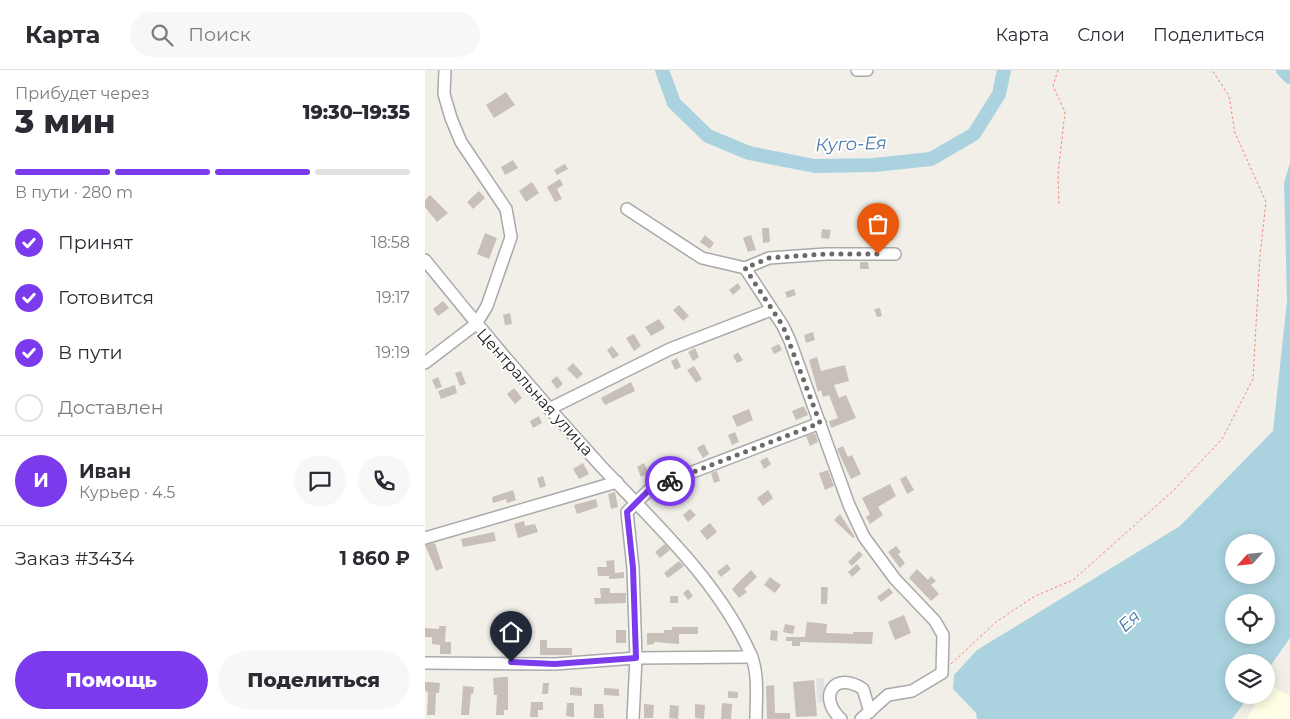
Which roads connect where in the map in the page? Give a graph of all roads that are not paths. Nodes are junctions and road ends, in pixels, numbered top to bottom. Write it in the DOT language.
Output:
graph roads {
  1 [pos="445,70"];
  2 [pos="857,70"];
  3 [pos="867,70"];
  4 [pos="627,209"];
  5 [pos="895,254"];
  6 [pos="425,260"];
  7 [pos="745,268"];
  8 [pos="771,310"];
  9 [pos="476,324"];
  10 [pos="425,362"];
  11 [pos="549,409"];
  12 [pos="820,423"];
  13 [pos="617,482"];
  14 [pos="638,502"];
  15 [pos="425,538"];
  16 [pos="636,658"];
  17 [pos="752,658"];
  18 [pos="425,663"];
  19 [pos="865,716"];
  20 [pos="633,719"];
  21 [pos="756,719"];
  22 [pos="841,719"];
  1 -- 9 [label="street"];
  2 -- 3 [label="street"];
  4 -- 7 [label="street"];
  5 -- 7 [label="street"];
  6 -- 9 [label="street"];
  7 -- 8 [label="street"];
  8 -- 11 [label="street"];
  8 -- 12 [label="street"];
  9 -- 10 [label="street, Центральная улица"];
  9 -- 11 [label="street, Центральная улица"];
  11 -- 13 [label="street, Центральная улица"];
  12 -- 14 [label="street"];
  12 -- 19 [label="street"];
  13 -- 14 [label="street, Центральная улица"];
  13 -- 15 [label="street"];
  14 -- 16 [label="street"];
  14 -- 17 [label="street, Центральная улица"];
  16 -- 17 [label="street"];
  16 -- 18 [label="street"];
  16 -- 20 [label="street"];
  17 -- 21 [label="street, Центральная улица"];
  19 -- 22 [label="street"];
}
